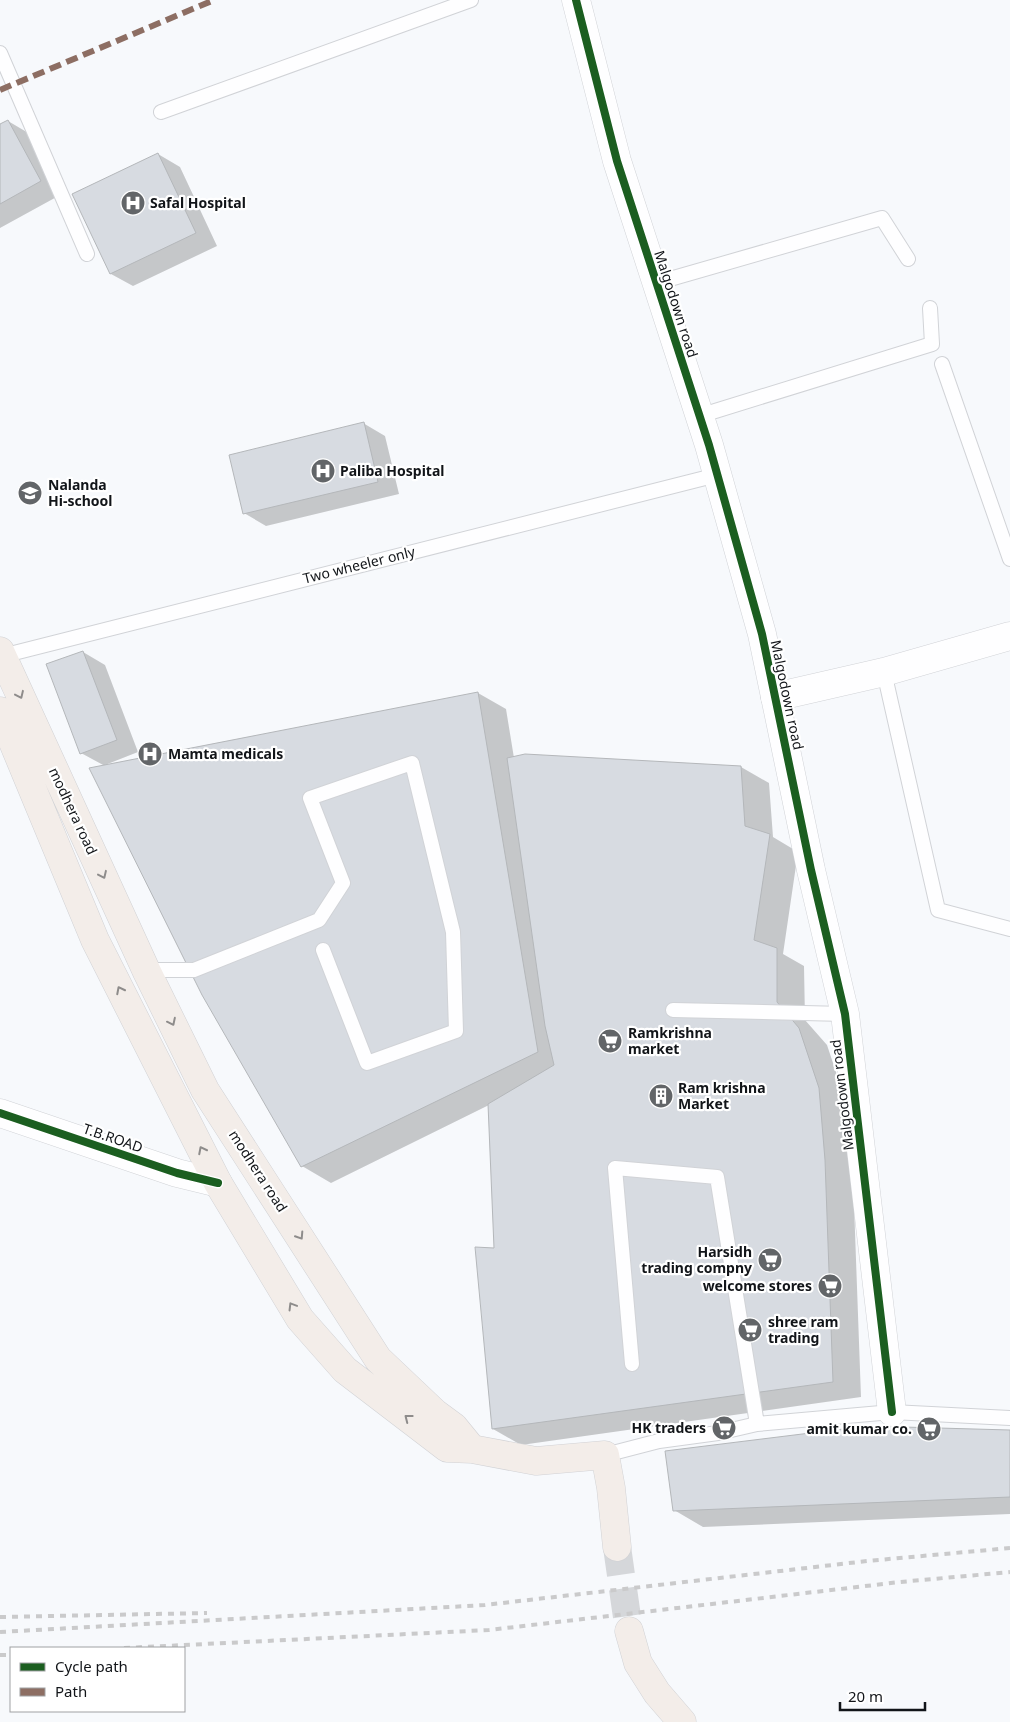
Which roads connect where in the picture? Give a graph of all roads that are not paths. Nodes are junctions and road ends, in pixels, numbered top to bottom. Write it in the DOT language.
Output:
graph roads {
  1 [pos="471,0"];
  2 [pos="576,0"];
  3 [pos="0,53"];
  4 [pos="161,112"];
  5 [pos="87,254"];
  6 [pos="908,259"];
  7 [pos="656,283"];
  8 [pos="930,308"];
  9 [pos="942,364"];
  10 [pos="699,416"];
  11 [pos="717,475"];
  12 [pos="1010,559"];
  13 [pos="1010,636"];
  14 [pos="1,654"];
  15 [pos="884,672"];
  16 [pos="775,697"];
  17 [pos="0,712"];
  18 [pos="1010,929"];
  19 [pos="323,950"];
  20 [pos="146,970"];
  21 [pos="673,1010"];
  22 [pos="844,1014"];
  23 [pos="0,1112"];
  24 [pos="218,1183"];
  25 [pos="632,1364"];
  26 [pos="892,1412"];
  27 [pos="1010,1418"];
  28 [pos="757,1424"];
  29 [pos="472,1449"];
  30 [pos="605,1455"];
  31 [pos="617,1547"];
  32 [pos="630,1631"];
  33 [pos="682,1722"];
  1 -- 4 [label="lane"];
  2 -- 7 [label="street, Malgodown road"];
  3 -- 5 [label="lane"];
  6 -- 7 [label="lane"];
  7 -- 10 [label="street, Malgodown road"];
  8 -- 10 [label="lane"];
  9 -- 12 [label="lane"];
  10 -- 11 [label="street, Malgodown road"];
  11 -- 14 [label="lane, Two wheeler only"];
  11 -- 16 [label="street, Malgodown road"];
  13 -- 15 [label="street"];
  14 -- 20 [label="main road, modhera road, one-way"];
  15 -- 16 [label="street"];
  15 -- 18 [label="lane"];
  16 -- 22 [label="street, Malgodown road"];
  24 -- 17 [label="main road, one-way"];
  19 -- 20 [label="lane"];
  20 -- 29 [label="main road, modhera road, one-way"];
  21 -- 22 [label="lane"];
  22 -- 26 [label="street, Malgodown road"];
  23 -- 24 [label="street, T.B.ROAD"];
  29 -- 24 [label="main road, one-way"];
  25 -- 28 [label="lane"];
  26 -- 27 [label="lane"];
  26 -- 28 [label="lane"];
  28 -- 30 [label="lane"];
  29 -- 30 [label="main road"];
  30 -- 31 [label="main road"];
  32 -- 33 [label="main road"];
}
